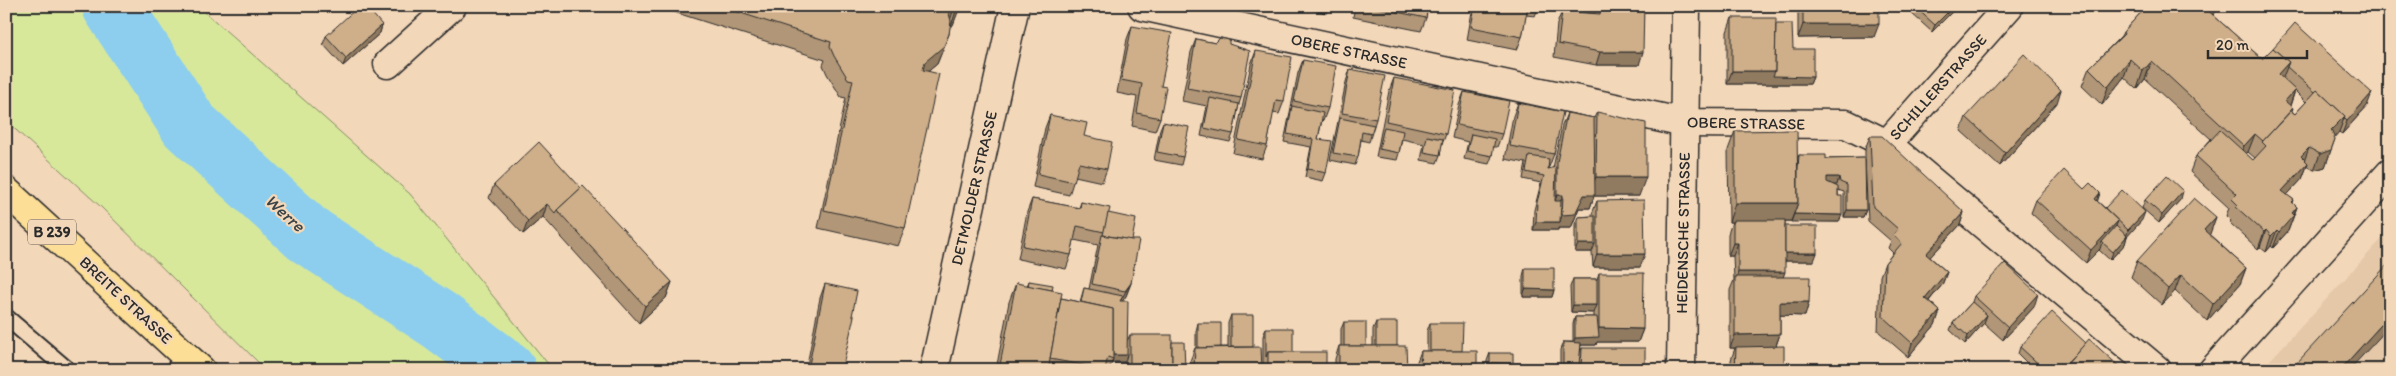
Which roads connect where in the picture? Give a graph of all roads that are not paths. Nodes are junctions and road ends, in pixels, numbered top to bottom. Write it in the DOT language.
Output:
graph roads {
  1 [pos="452,6"];
  2 [pos="1015,6"];
  3 [pos="1142,6"];
  4 [pos="1686,6"];
  5 [pos="2010,6"];
  6 [pos="388,64"];
  7 [pos="1685,123"];
  8 [pos="1887,144"];
  9 [pos="2390,173"];
  10 [pos="6,191"];
  11 [pos="6,318"];
  12 [pos="186,365"];
  13 [pos="2220,368"];
  14 [pos="68,370"];
  15 [pos="934,370"];
  16 [pos="1681,370"];
  17 [pos="2157,370"];
  1 -- 6 [label="street"];
  2 -- 15 [label="street, DETMOLDER STRASSE"];
  3 -- 7 [label="street, OBERE STRASSE"];
  4 -- 7 [label="street, HEIDENSCHE STRASSE"];
  5 -- 8 [label="street, SCHILLERSTRASSE"];
  7 -- 8 [label="street, OBERE STRASSE"];
  7 -- 16 [label="street, HEIDENSCHE STRASSE"];
  8 -- 17 [label="street, OBERE STRASSE"];
  9 -- 13 [label="street"];
  10 -- 12 [label="main road, BREITE STRASSE / B 239"];
  11 -- 14 [label="lane"];
}
